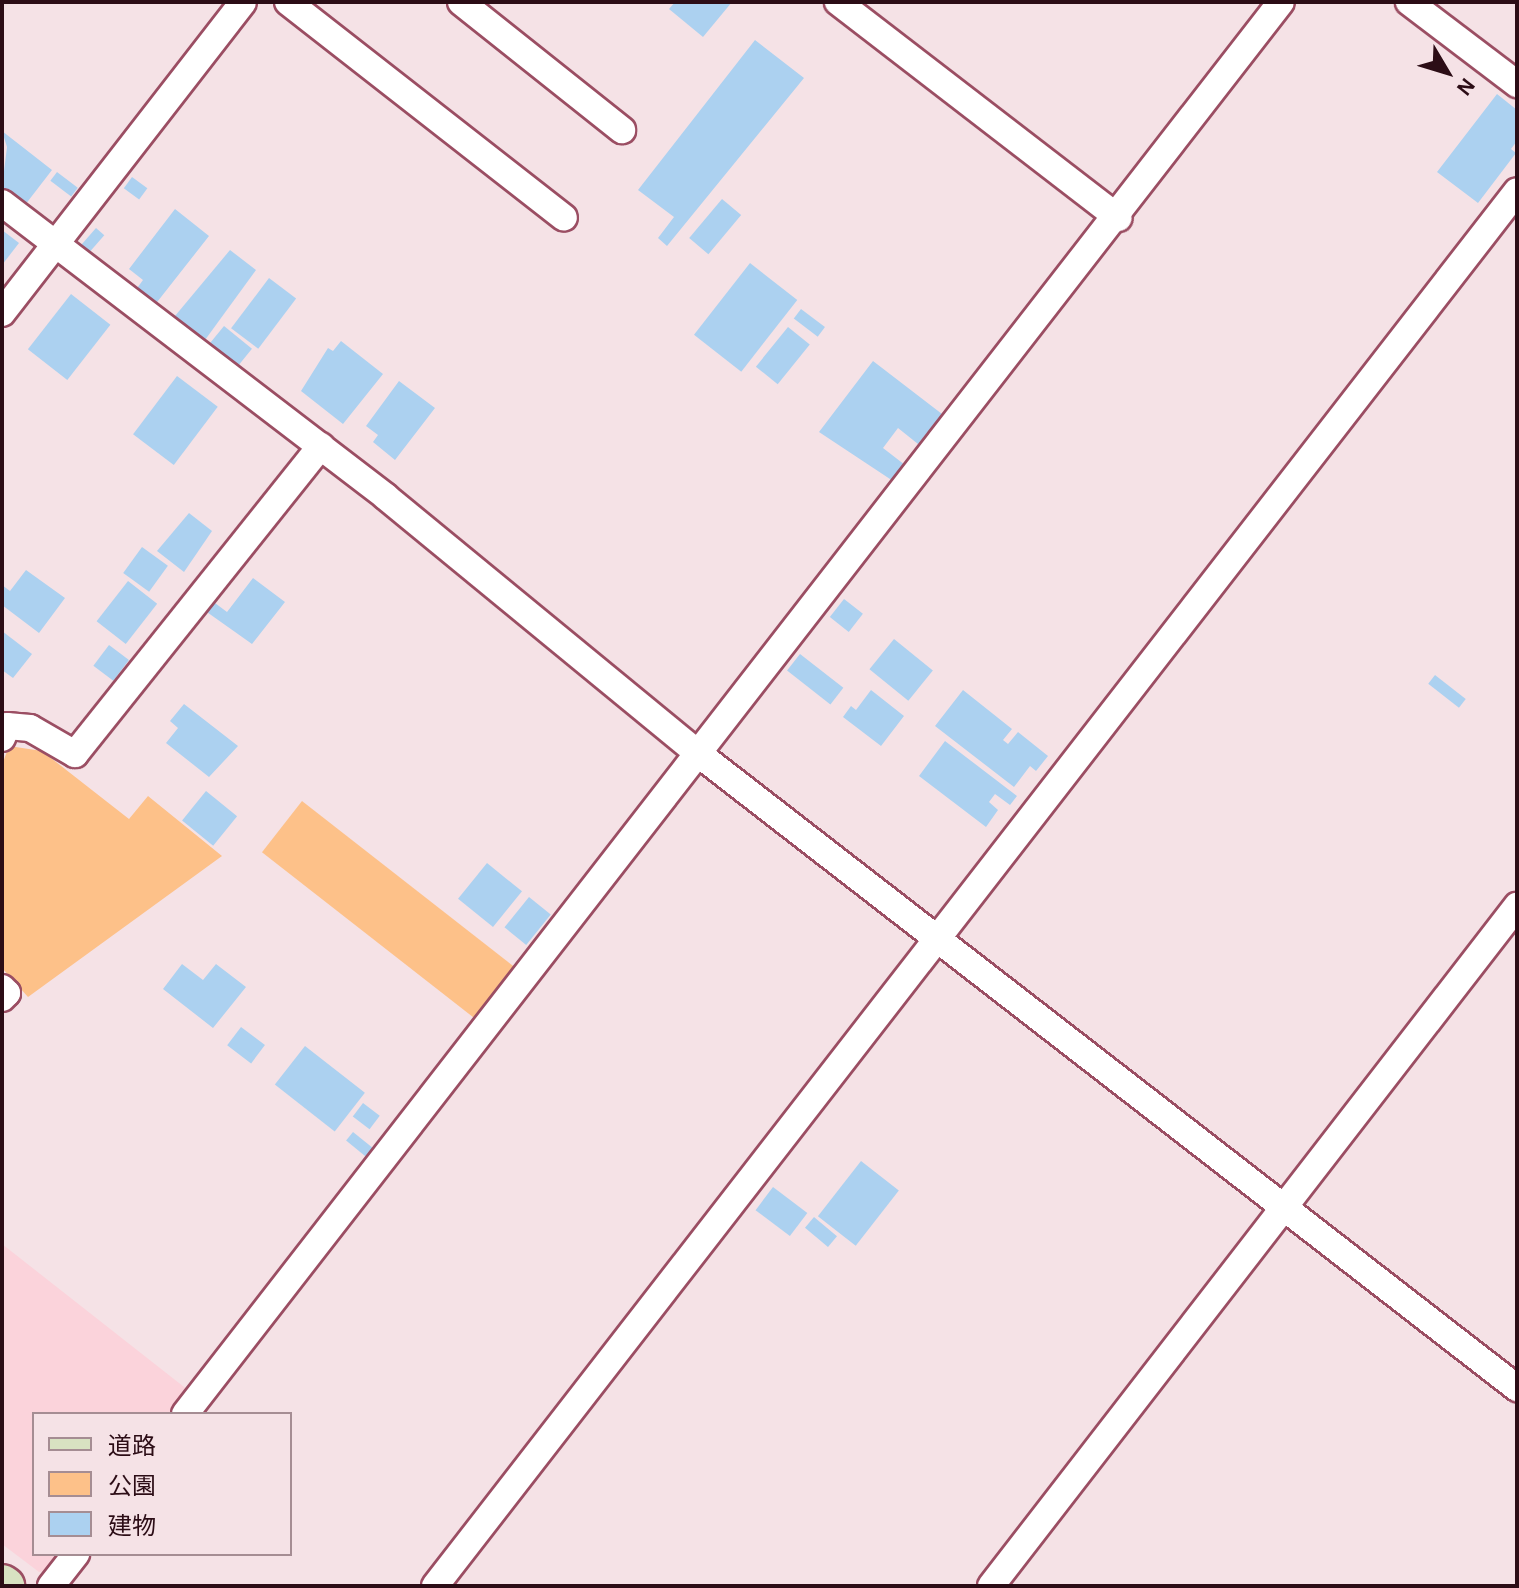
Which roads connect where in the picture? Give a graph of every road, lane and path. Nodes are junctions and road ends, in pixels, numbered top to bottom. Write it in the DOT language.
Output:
graph roads {
  1 [pos="243,2"];
  2 [pos="288,2"];
  3 [pos="461,2"];
  4 [pos="838,2"];
  5 [pos="1281,2"];
  6 [pos="1409,2"];
  7 [pos="1517,84"];
  8 [pos="622,130"];
  9 [pos="1517,191"];
  10 [pos="2,203"];
  11 [pos="564,218"];
  12 [pos="1118,218"];
  13 [pos="56,245"];
  14 [pos="2,313"];
  15 [pos="321,446"];
  16 [pos="2,738"];
  17 [pos="700,755"];
  18 [pos="1517,906"];
  19 [pos="939,939"];
  20 [pos="2,988"];
  21 [pos="2,998"];
  22 [pos="1284,1207"];
  23 [pos="1517,1388"];
  24 [pos="187,1412"];
  25 [pos="74,1556"];
  26 [pos="51,1586"];
  27 [pos="435,1586"];
  28 [pos="991,1586"];
  1 -- 13 [label="street"];
  2 -- 11 [label="street"];
  3 -- 8 [label="street"];
  4 -- 12 [label="street"];
  5 -- 12 [label="street"];
  6 -- 7 [label="street"];
  9 -- 19 [label="street"];
  10 -- 13 [label="street"];
  12 -- 17 [label="street"];
  13 -- 14 [label="street"];
  13 -- 15 [label="street"];
  15 -- 16 [label="street"];
  15 -- 17 [label="street"];
  17 -- 19 [label="street"];
  17 -- 24 [label="street"];
  18 -- 22 [label="street"];
  19 -- 22 [label="street"];
  19 -- 27 [label="street"];
  20 -- 21 [label="street"];
  22 -- 23 [label="street"];
  22 -- 28 [label="street"];
  25 -- 26 [label="street"];
}
